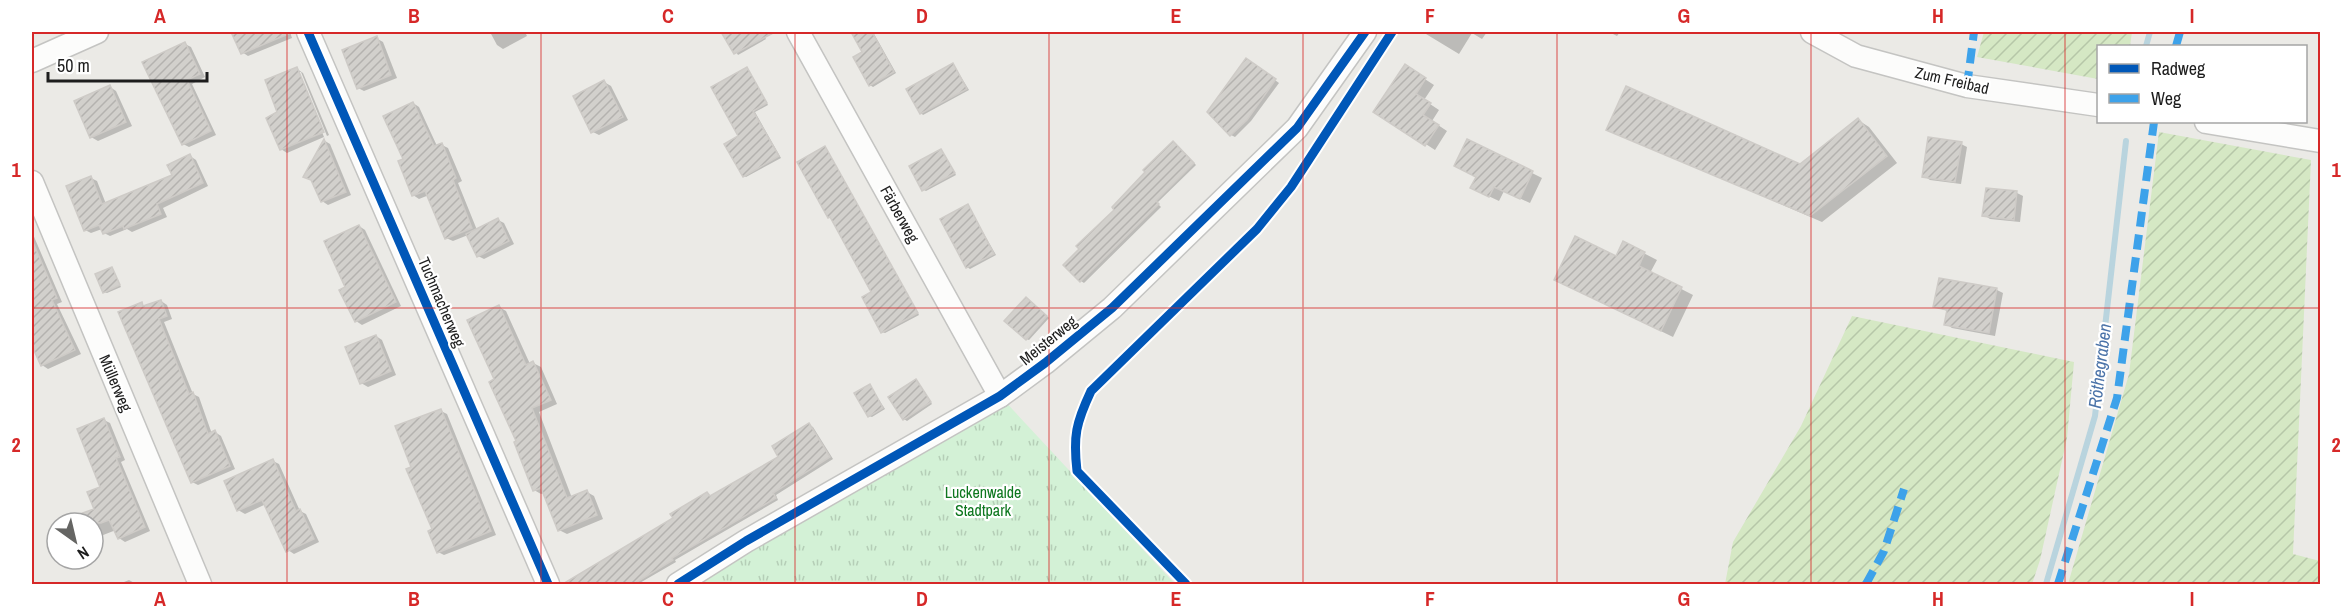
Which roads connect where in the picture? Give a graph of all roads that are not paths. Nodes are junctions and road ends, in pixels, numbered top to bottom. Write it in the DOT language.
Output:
graph roads {
  1 [pos="97,32"];
  2 [pos="308,32"];
  3 [pos="798,32"];
  4 [pos="1365,32"];
  5 [pos="1812,32"];
  6 [pos="32,61"];
  7 [pos="2097,105"];
  8 [pos="2212,123"];
  9 [pos="2320,141"];
  10 [pos="32,182"];
  11 [pos="1000,396"];
  12 [pos="200,585"];
  13 [pos="548,585"];
  14 [pos="678,585"];
  1 -- 6 [label="street"];
  2 -- 13 [label="street, Tuchmacherweg"];
  3 -- 11 [label="street, Färberweg"];
  4 -- 11 [label="street, Meisterweg"];
  5 -- 7 [label="street, Zum Freibad"];
  8 -- 9 [label="street"];
  10 -- 12 [label="street, Müllerweg"];
  11 -- 14 [label="street, Meisterweg"];
}
